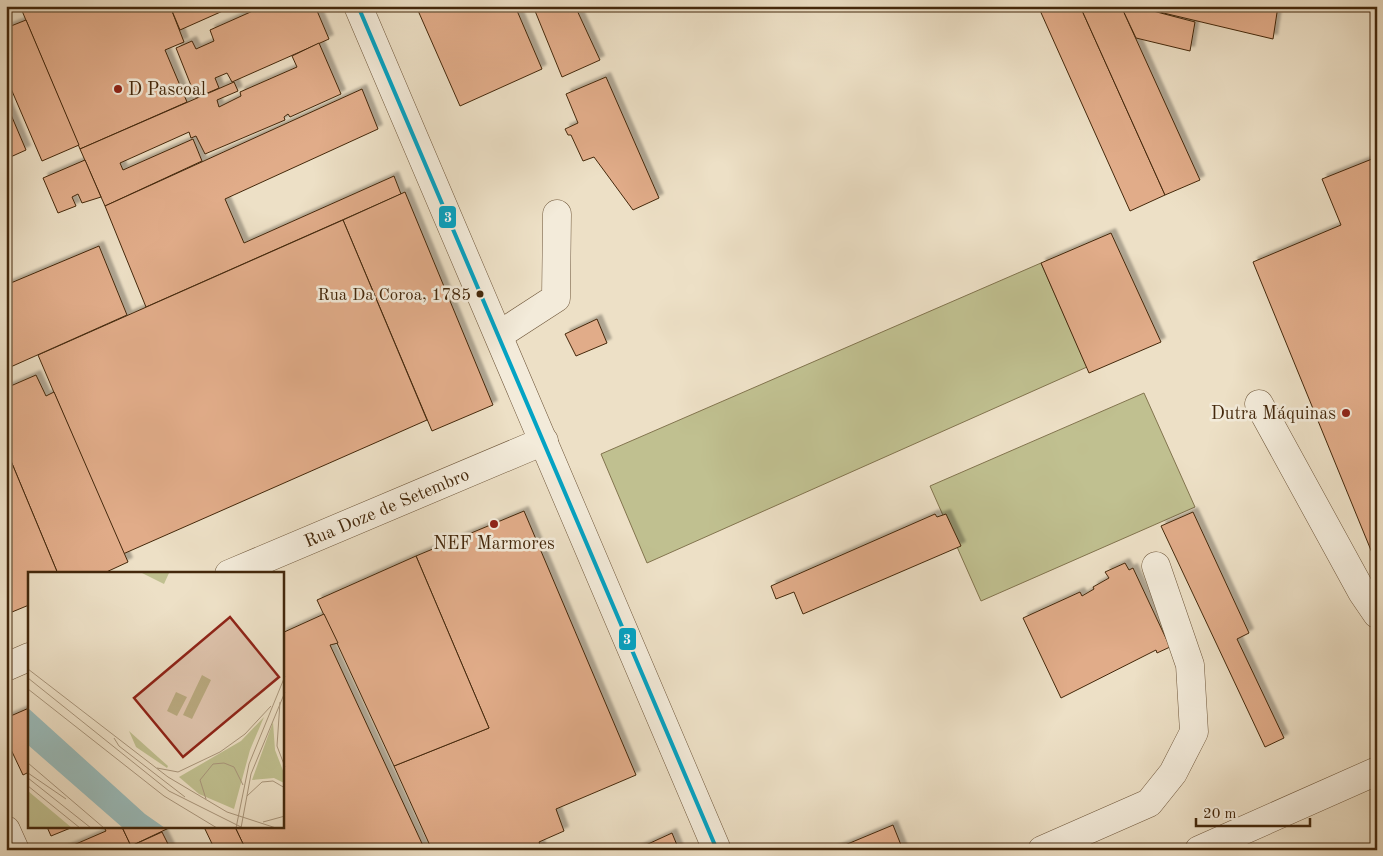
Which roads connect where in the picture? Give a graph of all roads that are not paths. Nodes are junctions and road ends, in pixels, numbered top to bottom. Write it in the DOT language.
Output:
graph roads {
  1 [pos="358,6"];
  2 [pos="557,214"];
  3 [pos="499,335"];
  4 [pos="1259,404"];
  5 [pos="544,441"];
  6 [pos="1156,566"];
  7 [pos="234,572"];
  8 [pos="1377,614"];
  9 [pos="28,657"];
  10 [pos="6,667"];
  11 [pos="1377,771"];
  12 [pos="6,830"];
  13 [pos="15,850"];
  14 [pos="717,850"];
  15 [pos="1042,850"];
  16 [pos="1199,850"];
  1 -- 3 [label="street"];
  2 -- 3 [label="street"];
  3 -- 5 [label="street"];
  4 -- 8 [label="street"];
  5 -- 7 [label="street, Rua Doze de Setembro"];
  5 -- 14 [label="street"];
  6 -- 15 [label="street"];
  9 -- 10 [label="street"];
  11 -- 16 [label="street"];
  12 -- 13 [label="street"];
}
